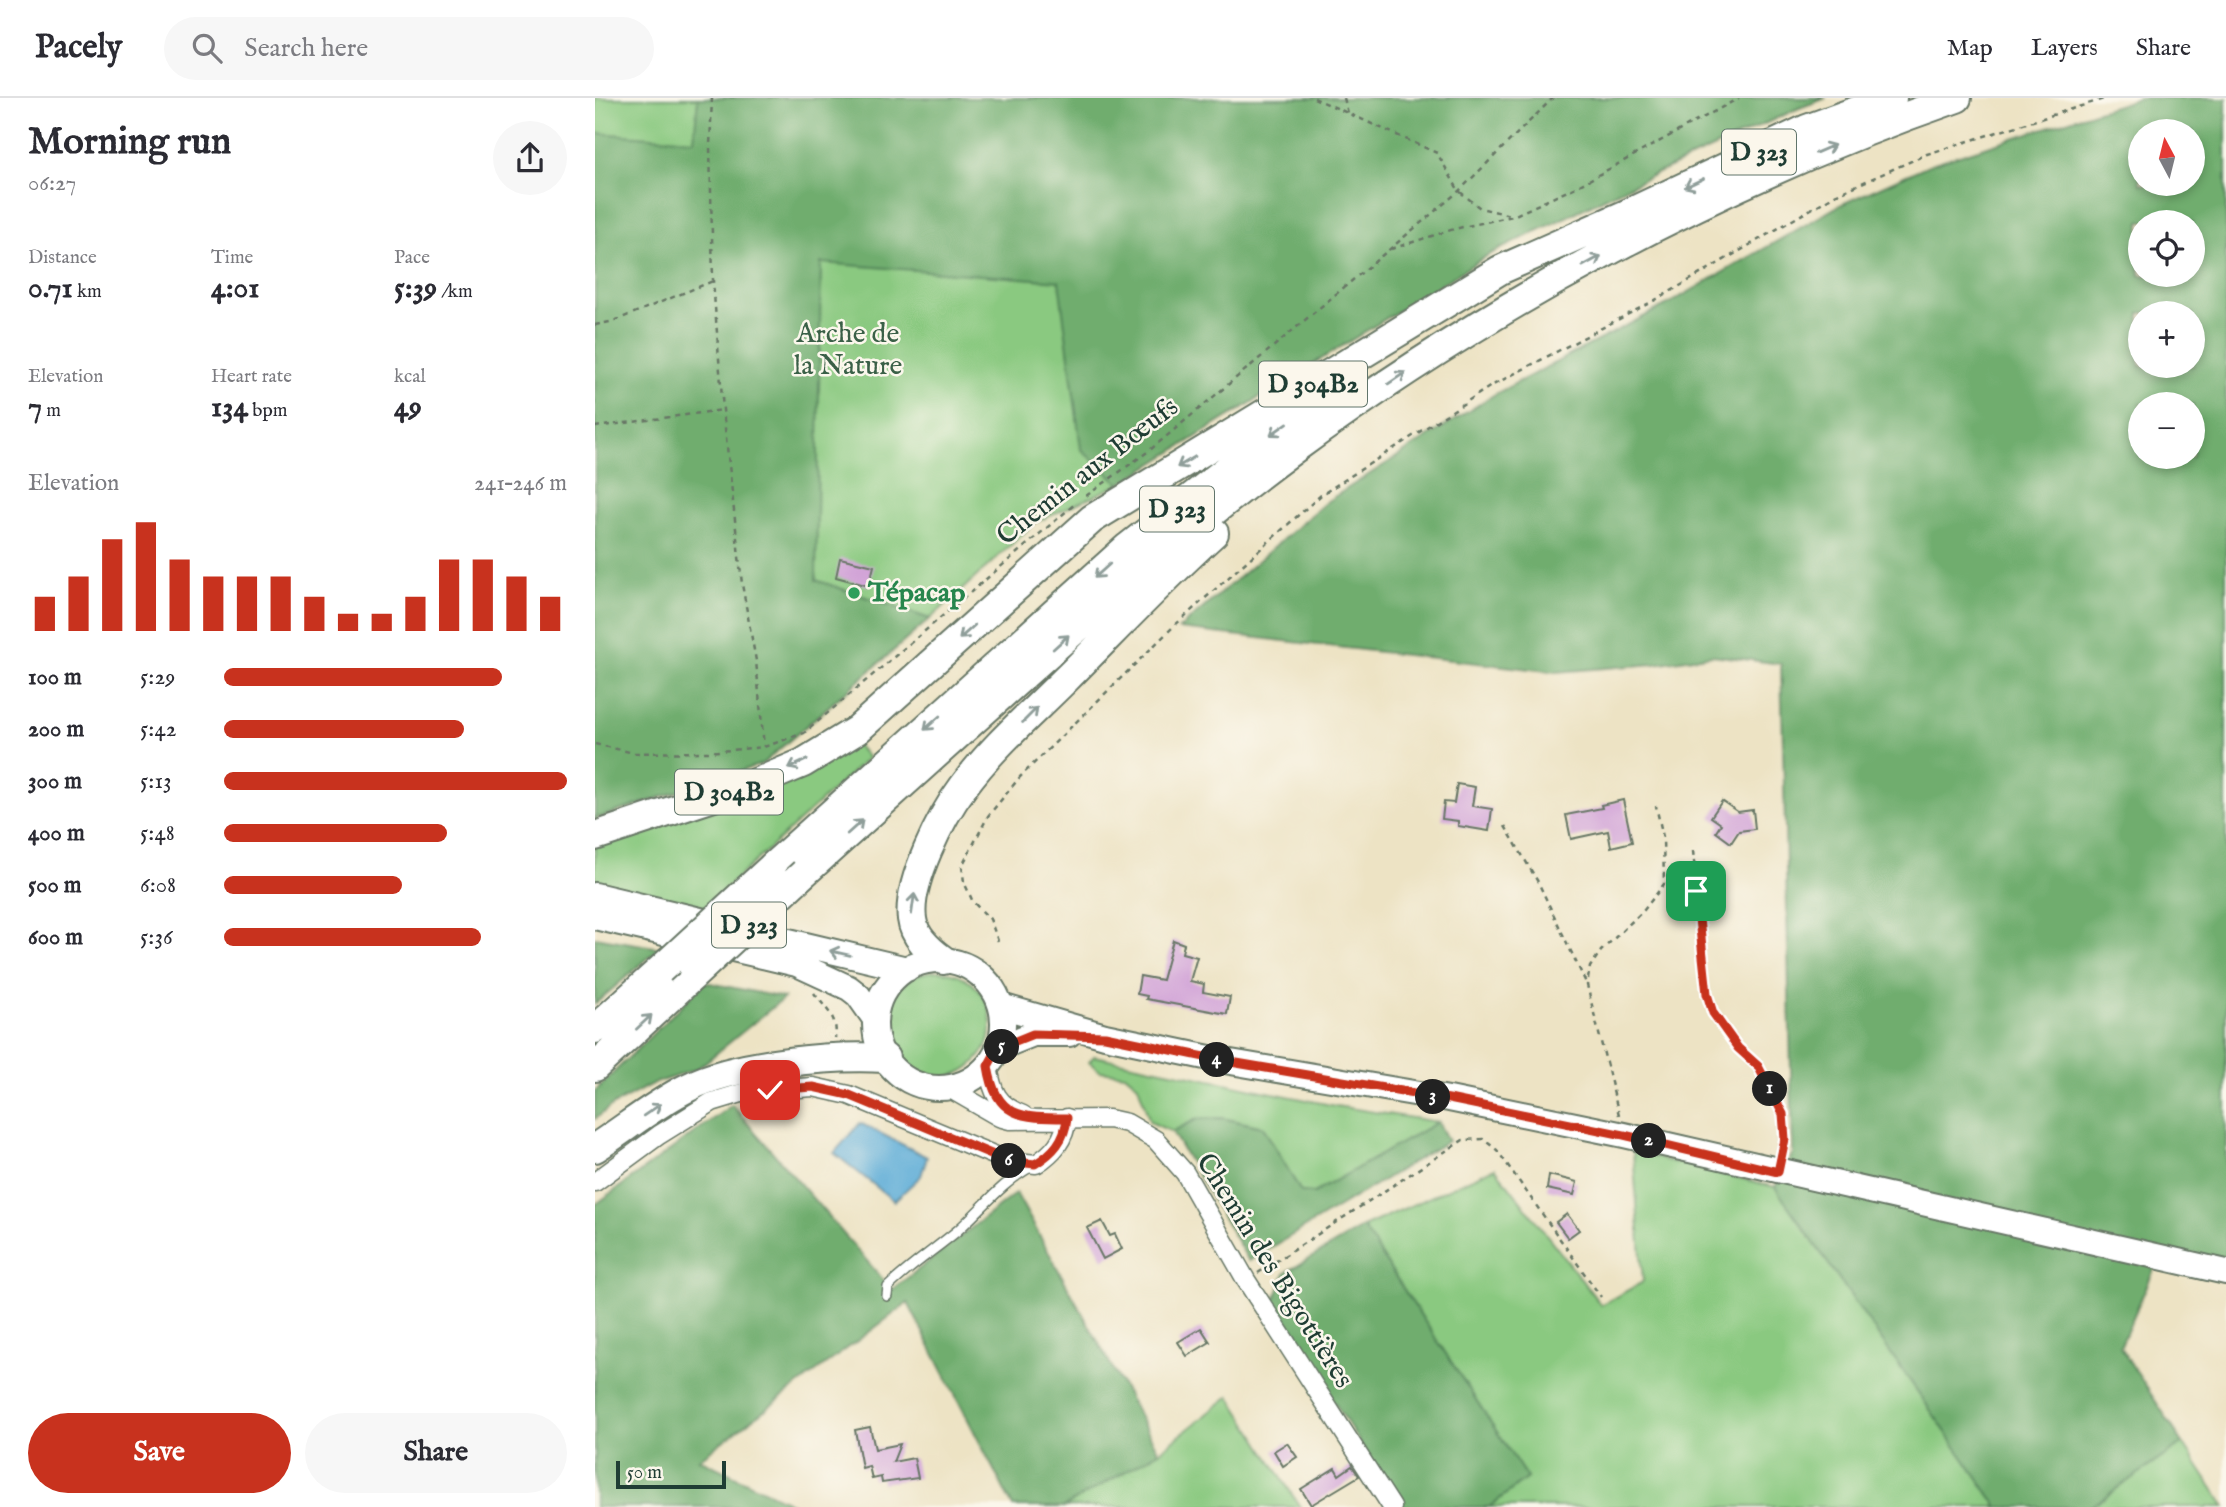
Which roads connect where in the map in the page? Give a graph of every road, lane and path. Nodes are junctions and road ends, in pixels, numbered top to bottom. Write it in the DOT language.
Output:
graph roads {
  1 [pos="712,98"];
  2 [pos="1314,98"];
  3 [pos="1344,98"];
  4 [pos="1552,98"];
  5 [pos="1739,98"];
  6 [pos="1892,98"];
  7 [pos="1957,98"];
  8 [pos="2107,98"];
  9 [pos="1348,113"];
  10 [pos="1459,191"];
  11 [pos="1629,214"];
  12 [pos="1513,216"];
  13 [pos="1388,250"];
  14 [pos="713,281"];
  15 [pos="595,325"];
  16 [pos="723,410"];
  17 [pos="1340,416"];
  18 [pos="595,427"];
  19 [pos="595,744"];
  20 [pos="764,747"];
  21 [pos="1656,806"];
  22 [pos="1505,826"];
  23 [pos="595,836"];
  24 [pos="1693,851"];
  25 [pos="595,895"];
  26 [pos="595,917"];
  27 [pos="998,941"];
  28 [pos="943,960"];
  29 [pos="907,969"];
  30 [pos="1587,985"];
  31 [pos="814,994"];
  32 [pos="1000,1006"];
  33 [pos="875,1019"];
  34 [pos="595,1029"];
  35 [pos="1105,1036"];
  36 [pos="836,1057"];
  37 [pos="993,1057"];
  38 [pos="885,1058"];
  39 [pos="595,1067"];
  40 [pos="947,1087"];
  41 [pos="1030,1118"];
  42 [pos="1067,1118"];
  43 [pos="1624,1135"];
  44 [pos="595,1148"];
  45 [pos="1035,1164"];
  46 [pos="1778,1172"];
  47 [pos="595,1182"];
  48 [pos="2226,1272"];
  49 [pos="1246,1280"];
  50 [pos="887,1296"];
  51 [pos="1601,1297"];
  52 [pos="1392,1507"];
  1 -- 14 [label="path"];
  2 -- 9 [label="path"];
  3 -- 9 [label="path"];
  4 -- 10 [label="path, Chemin aux Bœufs"];
  5 -- 12 [label="path"];
  6 -- 11 [label="highway, D 323, one-way"];
  17 -- 7 [label="highway, D 323, one-way"];
  8 -- 27 [label="path"];
  9 -- 10 [label="path"];
  10 -- 12 [label="path"];
  10 -- 13 [label="path, Chemin aux Bœufs"];
  11 -- 23 [label="highway, D 304B2, one-way"];
  11 -- 34 [label="highway, D 323, one-way, bridge"];
  12 -- 13 [label="path"];
  13 -- 20 [label="path, Chemin aux Bœufs"];
  14 -- 15 [label="path"];
  14 -- 16 [label="path"];
  16 -- 18 [label="path"];
  16 -- 20 [label="path"];
  28 -- 17 [label="highway, one-way"];
  39 -- 17 [label="highway, D 323, one-way, bridge"];
  19 -- 20 [label="path, Chemin aux Bœufs"];
  21 -- 30 [label="path"];
  22 -- 30 [label="path"];
  24 -- 46 [label="path"];
  29 -- 25 [label="main road, one-way"];
  26 -- 33 [label="main road"];
  28 -- 29 [label="main road"];
  28 -- 32 [label="main road"];
  29 -- 33 [label="main road"];
  30 -- 43 [label="path"];
  31 -- 36 [label="path"];
  32 -- 35 [label="main road"];
  32 -- 37 [label="main road"];
  33 -- 38 [label="main road"];
  35 -- 37 [label="main road"];
  35 -- 43 [label="main road"];
  36 -- 38 [label="highway"];
  44 -- 36 [label="highway, one-way"];
  37 -- 40 [label="main road"];
  37 -- 41 [label="street"];
  38 -- 40 [label="main road"];
  40 -- 41 [label="street, Chemin des Bigottières"];
  41 -- 42 [label="street, Chemin des Bigottières"];
  42 -- 45 [label="street"];
  42 -- 49 [label="street, Chemin des Bigottières"];
  43 -- 46 [label="main road"];
  45 -- 47 [label="street"];
  45 -- 50 [label="lane"];
  46 -- 48 [label="main road"];
  49 -- 51 [label="path"];
  49 -- 52 [label="street, Chemin des Bigottières"];
}
